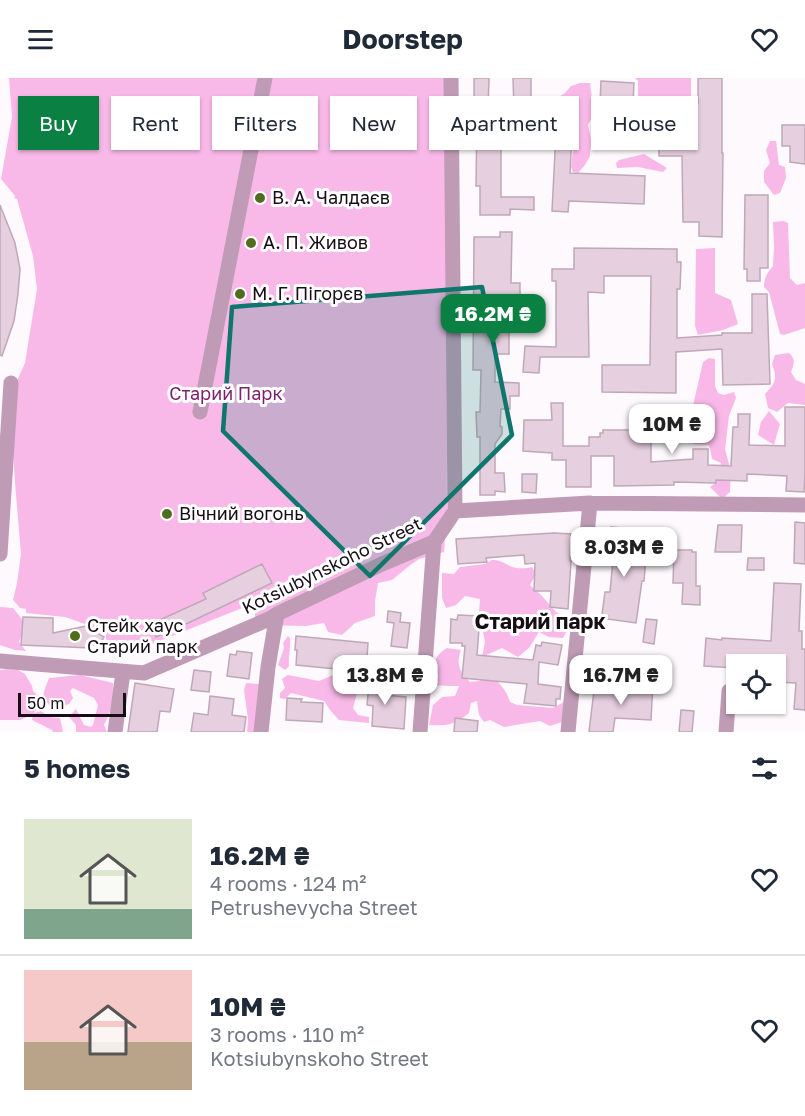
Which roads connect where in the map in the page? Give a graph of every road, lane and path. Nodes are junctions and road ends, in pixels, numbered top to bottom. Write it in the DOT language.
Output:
graph roads {
  1 [pos="265,78"];
  2 [pos="451,78"];
  3 [pos="11,383"];
  4 [pos="200,412"];
  5 [pos="2,461"];
  6 [pos="590,503"];
  7 [pos="805,506"];
  8 [pos="455,511"];
  9 [pos="434,542"];
  10 [pos="0,554"];
  11 [pos="277,614"];
  12 [pos="0,662"];
  13 [pos="123,672"];
  14 [pos="727,714"];
  15 [pos="115,732"];
  16 [pos="261,732"];
  17 [pos="420,732"];
  18 [pos="568,732"];
  19 [pos="726,732"];
  1 -- 4 [label="street"];
  2 -- 8 [label="street"];
  3 -- 5 [label="street"];
  5 -- 10 [label="street"];
  6 -- 7 [label="street"];
  6 -- 8 [label="street"];
  6 -- 18 [label="street"];
  8 -- 9 [label="street, Kotsiubynskoho Street"];
  9 -- 11 [label="street, Kotsiubynskoho Street"];
  9 -- 17 [label="street"];
  11 -- 13 [label="street, Kotsiubynskoho Street"];
  11 -- 16 [label="street"];
  12 -- 13 [label="street, Kotsiubynskoho Street"];
  13 -- 15 [label="street"];
  14 -- 19 [label="street"];
}
